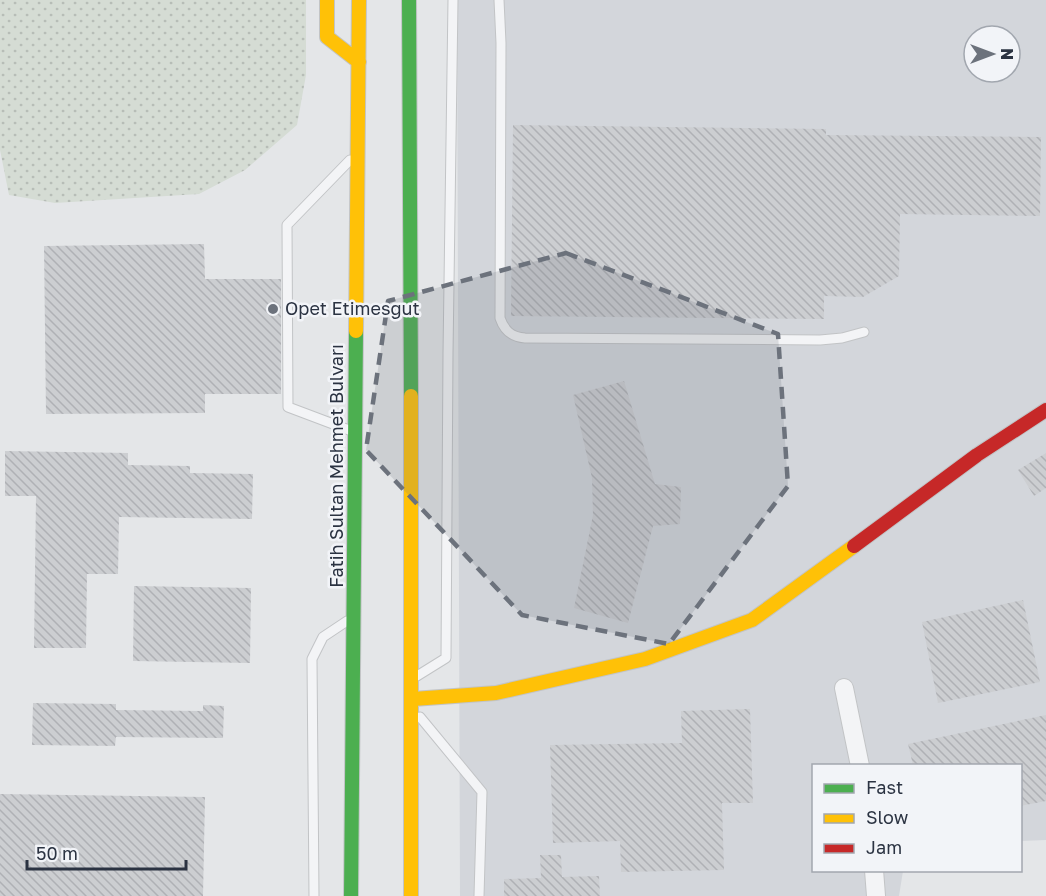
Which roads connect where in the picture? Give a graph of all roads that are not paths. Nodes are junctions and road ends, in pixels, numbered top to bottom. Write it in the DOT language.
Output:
graph roads {
  1 [pos="327,0"];
  2 [pos="359,0"];
  3 [pos="410,0"];
  4 [pos="453,0"];
  5 [pos="499,0"];
  6 [pos="359,62"];
  7 [pos="358,152"];
  8 [pos="864,332"];
  9 [pos="1046,410"];
  10 [pos="355,432"];
  11 [pos="354,616"];
  12 [pos="413,679"];
  13 [pos="844,688"];
  14 [pos="413,704"];
  15 [pos="860,764"];
  16 [pos="874,872"];
  17 [pos="314,896"];
  18 [pos="351,896"];
  19 [pos="411,896"];
  20 [pos="479,896"];
  21 [pos="876,896"];
  1 -- 6 [label="main road"];
  2 -- 6 [label="main road, Fatih Sultan Mehmet Bulvarı"];
  3 -- 12 [label="main road"];
  4 -- 12 [label="lane"];
  5 -- 8 [label="lane"];
  6 -- 7 [label="main road, Fatih Sultan Mehmet Bulvarı"];
  7 -- 10 [label="main road, Fatih Sultan Mehmet Bulvarı"];
  7 -- 10 [label="lane"];
  9 -- 14 [label="main road"];
  10 -- 11 [label="main road, Fatih Sultan Mehmet Bulvarı"];
  11 -- 17 [label="lane"];
  11 -- 18 [label="main road, Fatih Sultan Mehmet Bulvarı"];
  12 -- 14 [label="main road"];
  13 -- 15 [label="street"];
  14 -- 19 [label="main road"];
  14 -- 20 [label="lane"];
  16 -- 21 [label="street"];
}
